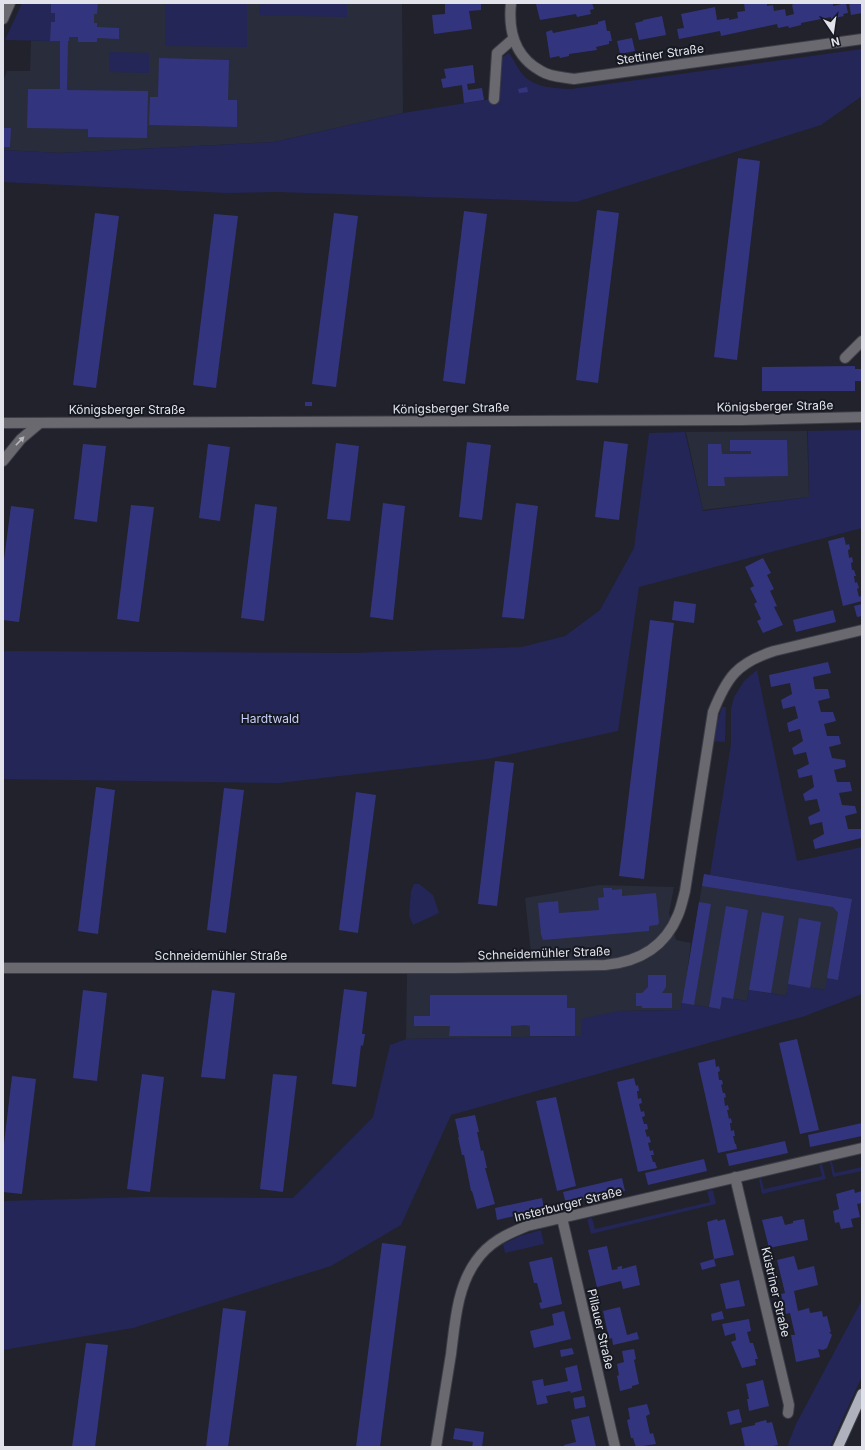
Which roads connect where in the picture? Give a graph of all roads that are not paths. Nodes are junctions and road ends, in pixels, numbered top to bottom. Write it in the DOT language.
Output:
graph roads {
  1 [pos="10,3"];
  2 [pos="511,3"];
  3 [pos="3,19"];
  4 [pos="513,39"];
  5 [pos="862,39"];
  6 [pos="494,99"];
  7 [pos="862,341"];
  8 [pos="845,358"];
  9 [pos="862,417"];
  10 [pos="3,423"];
  11 [pos="40,423"];
  12 [pos="3,460"];
  13 [pos="862,630"];
  14 [pos="3,968"];
  15 [pos="862,1148"];
  16 [pos="735,1177"];
  17 [pos="562,1218"];
  18 [pos="862,1394"];
  19 [pos="788,1414"];
  20 [pos="436,1447"];
  21 [pos="615,1447"];
  22 [pos="838,1447"];
  1 -- 3 [label="street"];
  2 -- 4 [label="street, Stettiner Straße"];
  4 -- 5 [label="street, Stettiner Straße"];
  4 -- 6 [label="street"];
  7 -- 8 [label="street"];
  9 -- 11 [label="street, Königsberger Straße"];
  10 -- 11 [label="street, Königsberger Straße"];
  12 -- 11 [label="street, one-way"];
  13 -- 14 [label="street, Schneidemühler Straße"];
  15 -- 16 [label="street, Insterburger Straße"];
  16 -- 17 [label="street, Insterburger Straße"];
  16 -- 19 [label="street, Küstriner Straße"];
  17 -- 20 [label="street, Insterburger Straße"];
  17 -- 21 [label="street, Pillauer Straße"];
  18 -- 22 [label="main road"];
}
